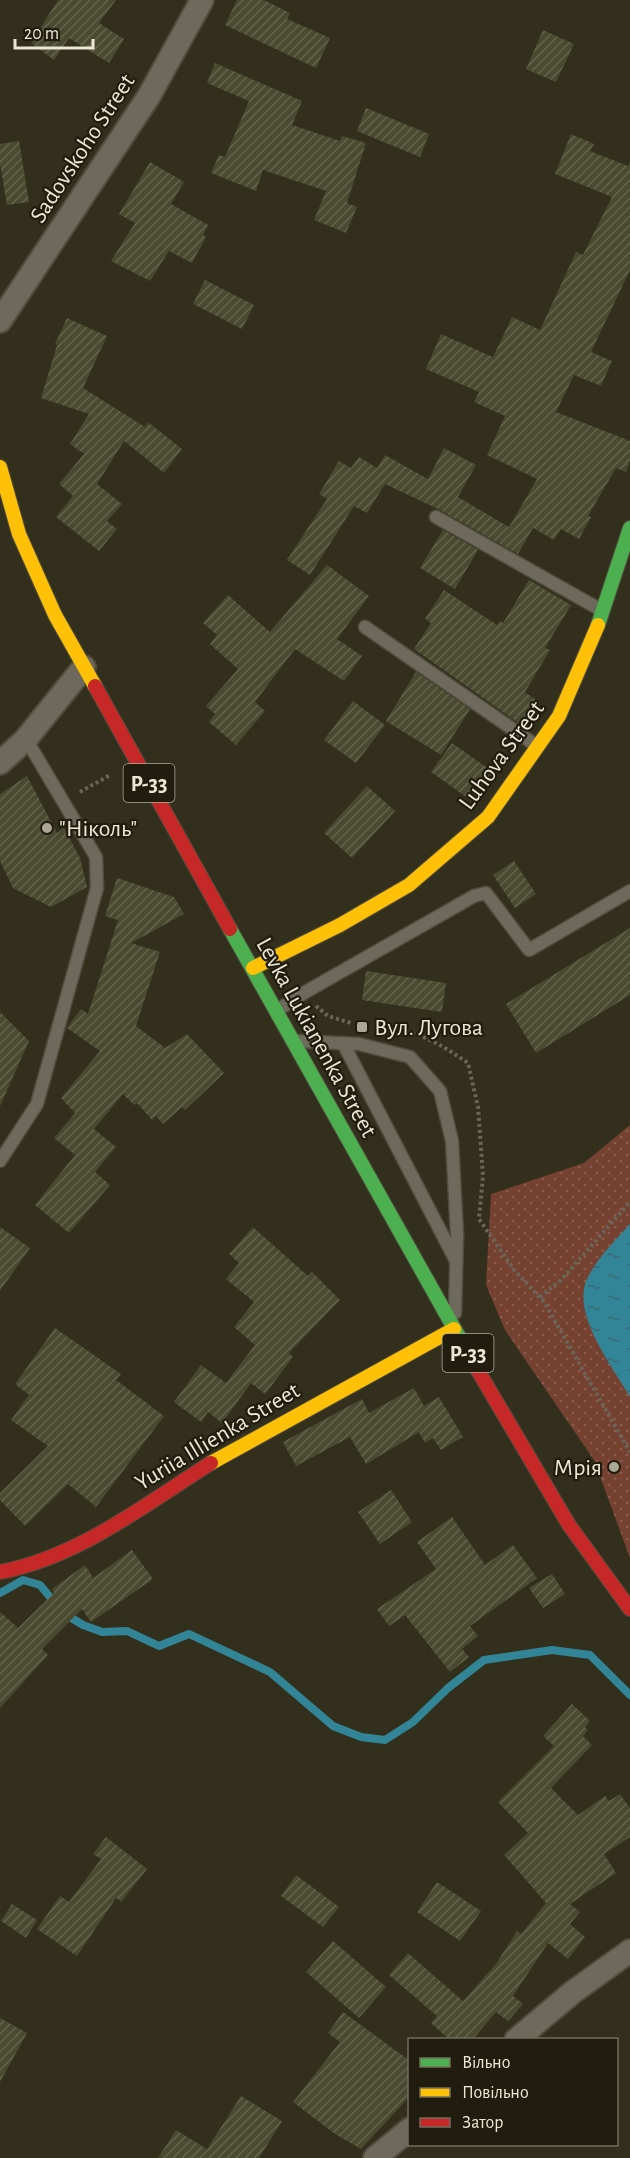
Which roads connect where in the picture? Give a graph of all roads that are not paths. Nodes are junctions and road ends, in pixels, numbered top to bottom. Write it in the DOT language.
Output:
graph roads {
  1 [pos="202,0"];
  2 [pos="0,321"];
  3 [pos="0,467"];
  4 [pos="436,518"];
  5 [pos="630,528"];
  6 [pos="603,610"];
  7 [pos="365,627"];
  8 [pos="84,667"];
  9 [pos="26,739"];
  10 [pos="538,746"];
  11 [pos="0,763"];
  12 [pos="630,891"];
  13 [pos="253,968"];
  14 [pos="277,1011"];
  15 [pos="294,1041"];
  16 [pos="343,1043"];
  17 [pos="0,1161"];
  18 [pos="456,1262"];
  19 [pos="454,1329"];
  20 [pos="0,1572"];
  21 [pos="630,1609"];
  22 [pos="630,1951"];
  23 [pos="518,2038"];
  24 [pos="408,2131"];
  25 [pos="375,2158"];
  1 -- 2 [label="street, Sadovskoho Street"];
  3 -- 8 [label="main road, Levka Lukianenka Street / Р-33"];
  4 -- 6 [label="lane"];
  5 -- 6 [label="main road, Luhova Street"];
  6 -- 10 [label="main road, Luhova Street"];
  7 -- 10 [label="lane"];
  8 -- 9 [label="street"];
  8 -- 13 [label="main road, Levka Lukianenka Street / Р-33"];
  9 -- 11 [label="street"];
  9 -- 17 [label="lane"];
  10 -- 13 [label="main road, Luhova Street"];
  12 -- 14 [label="lane"];
  13 -- 14 [label="main road, Levka Lukianenka Street / Р-33"];
  14 -- 15 [label="main road, Levka Lukianenka Street / Р-33"];
  15 -- 16 [label="lane"];
  15 -- 19 [label="main road, Levka Lukianenka Street / Р-33"];
  16 -- 18 [label="lane"];
  16 -- 18 [label="lane"];
  18 -- 19 [label="lane"];
  19 -- 20 [label="main road, Yuriia Illienka Street"];
  19 -- 21 [label="main road, Levka Lukianenka Street / Р-33"];
  22 -- 23 [label="street"];
  24 -- 25 [label="street"];
}
